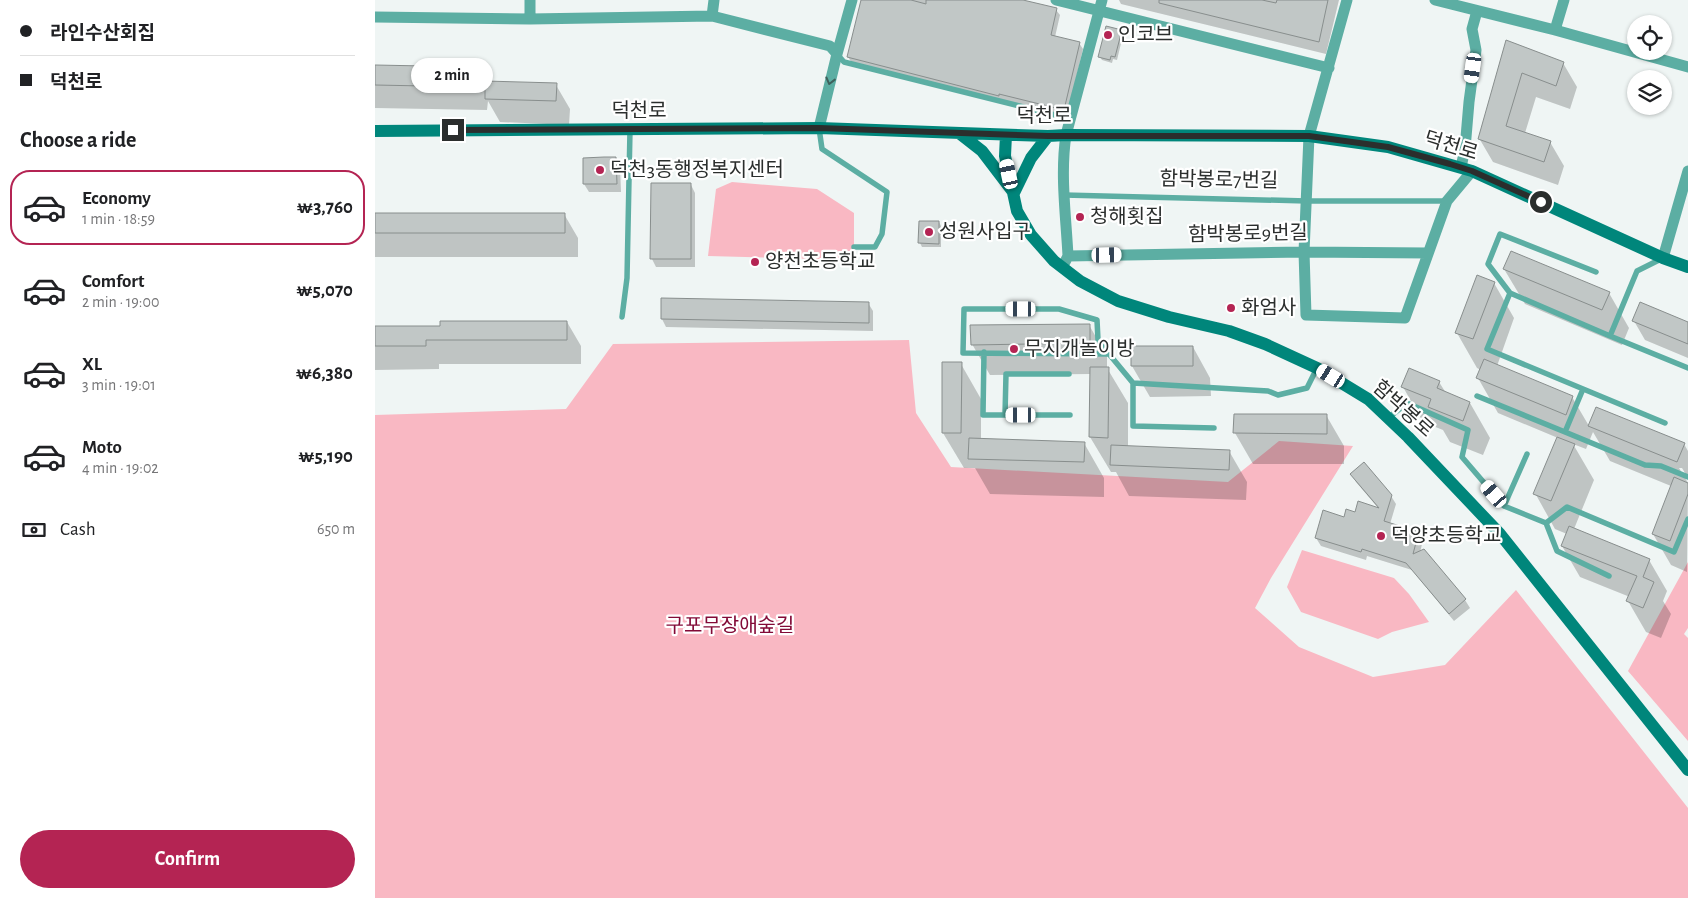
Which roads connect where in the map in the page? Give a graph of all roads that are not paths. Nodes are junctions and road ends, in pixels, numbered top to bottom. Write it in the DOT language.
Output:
graph roads {
  1 [pos="530,0"];
  2 [pos="714,0"];
  3 [pos="852,0"];
  4 [pos="1056,0"];
  5 [pos="1347,0"];
  6 [pos="1435,0"];
  7 [pos="1564,0"];
  8 [pos="1101,6"];
  9 [pos="1477,11"];
  10 [pos="375,16"];
  11 [pos="712,16"];
  12 [pos="530,19"];
  13 [pos="1555,30"];
  14 [pos="837,54"];
  15 [pos="1688,67"];
  16 [pos="1329,68"];
  17 [pos="1059,116"];
  18 [pos="819,128"];
  19 [pos="630,130"];
  20 [pos="375,131"];
  21 [pos="959,133"];
  22 [pos="1006,135"];
  23 [pos="1065,135"];
  24 [pos="1048,136"];
  25 [pos="1309,136"];
  26 [pos="1467,169"];
  27 [pos="1688,171"];
  28 [pos="1013,193"];
  29 [pos="1064,195"];
  30 [pos="1307,201"];
  31 [pos="1447,201"];
  32 [pos="854,247"];
  33 [pos="1304,252"];
  34 [pos="1428,253"];
  35 [pos="1663,258"];
  36 [pos="1065,262"];
  37 [pos="1688,267"];
  38 [pos="1596,272"];
  39 [pos="1510,293"];
  40 [pos="622,317"];
  41 [pos="1611,336"];
  42 [pos="984,352"];
  43 [pos="1109,354"];
  44 [pos="1317,368"];
  45 [pos="1688,368"];
  46 [pos="1069,374"];
  47 [pos="1133,383"];
  48 [pos="1583,389"];
  49 [pos="1477,396"];
  50 [pos="1005,415"];
  51 [pos="1069,415"];
  52 [pos="1388,418"];
  53 [pos="1665,423"];
  54 [pos="1214,428"];
  55 [pos="1565,432"];
  56 [pos="1527,454"];
  57 [pos="1688,477"];
  58 [pos="1505,506"];
  59 [pos="1688,519"];
  60 [pos="1545,523"];
  61 [pos="1609,576"];
  62 [pos="1688,770"];
  1 -- 12 [label="street"];
  2 -- 11 [label="street"];
  3 -- 14 [label="street"];
  4 -- 8 [label="street"];
  5 -- 16 [label="street"];
  6 -- 9 [label="street"];
  7 -- 13 [label="street"];
  8 -- 16 [label="street"];
  8 -- 23 [label="street"];
  9 -- 13 [label="street"];
  9 -- 26 [label="street"];
  10 -- 12 [label="street"];
  11 -- 12 [label="street"];
  11 -- 14 [label="street"];
  13 -- 15 [label="street"];
  14 -- 17 [label="lane"];
  14 -- 18 [label="street, one-way"];
  16 -- 25 [label="street"];
  18 -- 19 [label="main road, 덕천로"];
  18 -- 21 [label="main road, 덕천로"];
  18 -- 32 [label="lane"];
  19 -- 20 [label="main road, 덕천로"];
  19 -- 40 [label="lane"];
  21 -- 22 [label="main road, 덕천로"];
  21 -- 28 [label="main road"];
  22 -- 24 [label="main road, 덕천로"];
  22 -- 28 [label="main road, 함박봉로"];
  23 -- 24 [label="main road, 덕천로"];
  23 -- 25 [label="main road, 덕천로"];
  23 -- 29 [label="street"];
  24 -- 28 [label="main road"];
  25 -- 26 [label="main road, 덕천로"];
  25 -- 30 [label="street"];
  26 -- 31 [label="street"];
  26 -- 35 [label="main road, 덕천로"];
  27 -- 35 [label="street"];
  28 -- 36 [label="main road, 함박봉로"];
  29 -- 30 [label="lane, 함박봉로7번길"];
  29 -- 36 [label="street"];
  30 -- 31 [label="lane, 함박봉로7번길"];
  30 -- 33 [label="street"];
  31 -- 34 [label="street"];
  33 -- 34 [label="street, 함박봉로9번길"];
  33 -- 34 [label="street"];
  33 -- 36 [label="street, 함박봉로9번길"];
  35 -- 37 [label="main road, 덕천로"];
  35 -- 41 [label="lane"];
  36 -- 44 [label="main road, 함박봉로"];
  38 -- 39 [label="lane"];
  39 -- 41 [label="lane"];
  39 -- 48 [label="lane"];
  41 -- 45 [label="lane"];
  42 -- 43 [label="lane"];
  42 -- 43 [label="lane"];
  42 -- 50 [label="lane"];
  43 -- 47 [label="lane"];
  44 -- 47 [label="lane"];
  44 -- 52 [label="main road, 함박봉로"];
  46 -- 50 [label="lane"];
  47 -- 54 [label="lane"];
  48 -- 53 [label="lane"];
  48 -- 55 [label="lane"];
  49 -- 55 [label="lane"];
  50 -- 51 [label="lane"];
  52 -- 58 [label="lane"];
  52 -- 62 [label="main road, 함박봉로"];
  55 -- 57 [label="lane"];
  56 -- 58 [label="lane"];
  58 -- 60 [label="lane"];
  59 -- 60 [label="lane"];
  60 -- 61 [label="lane"];
}
